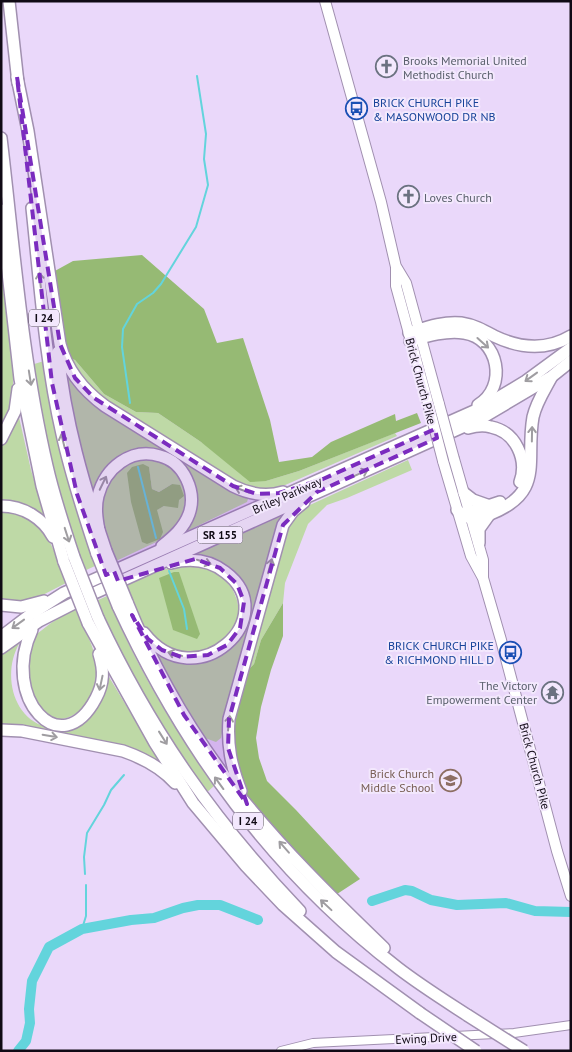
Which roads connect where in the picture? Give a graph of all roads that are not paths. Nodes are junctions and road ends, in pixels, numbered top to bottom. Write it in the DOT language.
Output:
graph roads {
  1 [pos="325,1"];
  2 [pos="10,7"];
  3 [pos="17,77"];
  4 [pos="1,138"];
  5 [pos="1,210"];
  6 [pos="54,311"];
  7 [pos="415,335"];
  8 [pos="571,336"];
  9 [pos="571,348"];
  10 [pos="571,361"];
  11 [pos="551,377"];
  12 [pos="20,379"];
  13 [pos="454,431"];
  14 [pos="1,439"];
  15 [pos="410,440"];
  16 [pos="323,479"];
  17 [pos="317,492"];
  18 [pos="464,493"];
  19 [pos="1,506"];
  20 [pos="490,511"];
  21 [pos="465,516"];
  22 [pos="99,530"];
  23 [pos="479,543"];
  24 [pos="59,548"];
  25 [pos="102,553"];
  26 [pos="69,560"];
  27 [pos="134,562"];
  28 [pos="124,578"];
  29 [pos="482,578"];
  30 [pos="64,594"];
  31 [pos="122,604"];
  32 [pos="1,605"];
  33 [pos="132,615"];
  34 [pos="93,620"];
  35 [pos="38,621"];
  36 [pos="1,636"];
  37 [pos="94,636"];
  38 [pos="1,648"];
  39 [pos="1,730"];
  40 [pos="193,802"];
  41 [pos="247,804"];
  42 [pos="570,894"];
  43 [pos="380,983"];
  44 [pos="431,991"];
  45 [pos="571,1025"];
  46 [pos="281,1051"];
  47 [pos="476,1051"];
  48 [pos="525,1051"];
  1 -- 7 [label="main road, Brick Church Pike"];
  2 -- 3 [label="highway, I 24"];
  3 -- 6 [label="highway"];
  25 -- 3 [label="highway, I 24, one-way"];
  4 -- 26 [label="highway, I 24, one-way"];
  5 -- 12 [label="highway"];
  16 -- 6 [label="highway, one-way"];
  6 -- 22 [label="highway"];
  7 -- 8 [label="highway"];
  7 -- 15 [label="highway, one-way"];
  7 -- 18 [label="main road, Brick Church Pike, bridge"];
  7 -- 21 [label="main road, Brick Church Pike, bridge"];
  9 -- 15 [label="highway, Briley Parkway / SR 155, one-way"];
  10 -- 11 [label="highway, Briley Parkway / SR 155"];
  11 -- 13 [label="highway, Briley Parkway / SR 155"];
  20 -- 11 [label="highway, one-way"];
  12 -- 14 [label="highway"];
  12 -- 24 [label="highway"];
  17 -- 13 [label="highway, Briley Parkway / SR 155, one-way"];
  13 -- 20 [label="highway"];
  15 -- 16 [label="highway, Briley Parkway / SR 155"];
  16 -- 27 [label="highway, Briley Parkway / SR 155"];
  17 -- 28 [label="highway, Briley Parkway / SR 155"];
  41 -- 17 [label="highway, one-way"];
  18 -- 20 [label="highway"];
  18 -- 21 [label="main road, Brick Church Pike"];
  19 -- 24 [label="highway"];
  20 -- 21 [label="highway"];
  20 -- 23 [label="highway"];
  21 -- 23 [label="main road, Brick Church Pike"];
  21 -- 29 [label="main road, Brick Church Pike"];
  22 -- 25 [label="highway"];
  22 -- 27 [label="highway, one-way"];
  23 -- 29 [label="main road, Brick Church Pike"];
  24 -- 26 [label="highway"];
  25 -- 31 [label="highway, I 24, bridge"];
  26 -- 34 [label="highway, I 24, bridge"];
  27 -- 30 [label="highway, Briley Parkway / SR 155"];
  28 -- 33 [label="highway, one-way"];
  28 -- 35 [label="highway, Briley Parkway / SR 155"];
  29 -- 42 [label="main road, Brick Church Pike"];
  30 -- 32 [label="highway"];
  30 -- 36 [label="highway, Briley Parkway / SR 155, one-way"];
  31 -- 33 [label="highway"];
  44 -- 31 [label="highway, I 24, one-way"];
  33 -- 41 [label="highway"];
  34 -- 37 [label="highway"];
  34 -- 43 [label="highway, I 24, one-way"];
  37 -- 35 [label="highway, one-way"];
  35 -- 38 [label="highway, Briley Parkway / SR 155"];
  37 -- 40 [label="highway"];
  39 -- 40 [label="highway, one-way"];
  40 -- 43 [label="highway"];
  44 -- 41 [label="highway, one-way"];
  43 -- 47 [label="highway, I 24, bridge"];
  44 -- 48 [label="highway, I 24, bridge"];
  45 -- 46 [label="street, Ewing Drive"];
}
